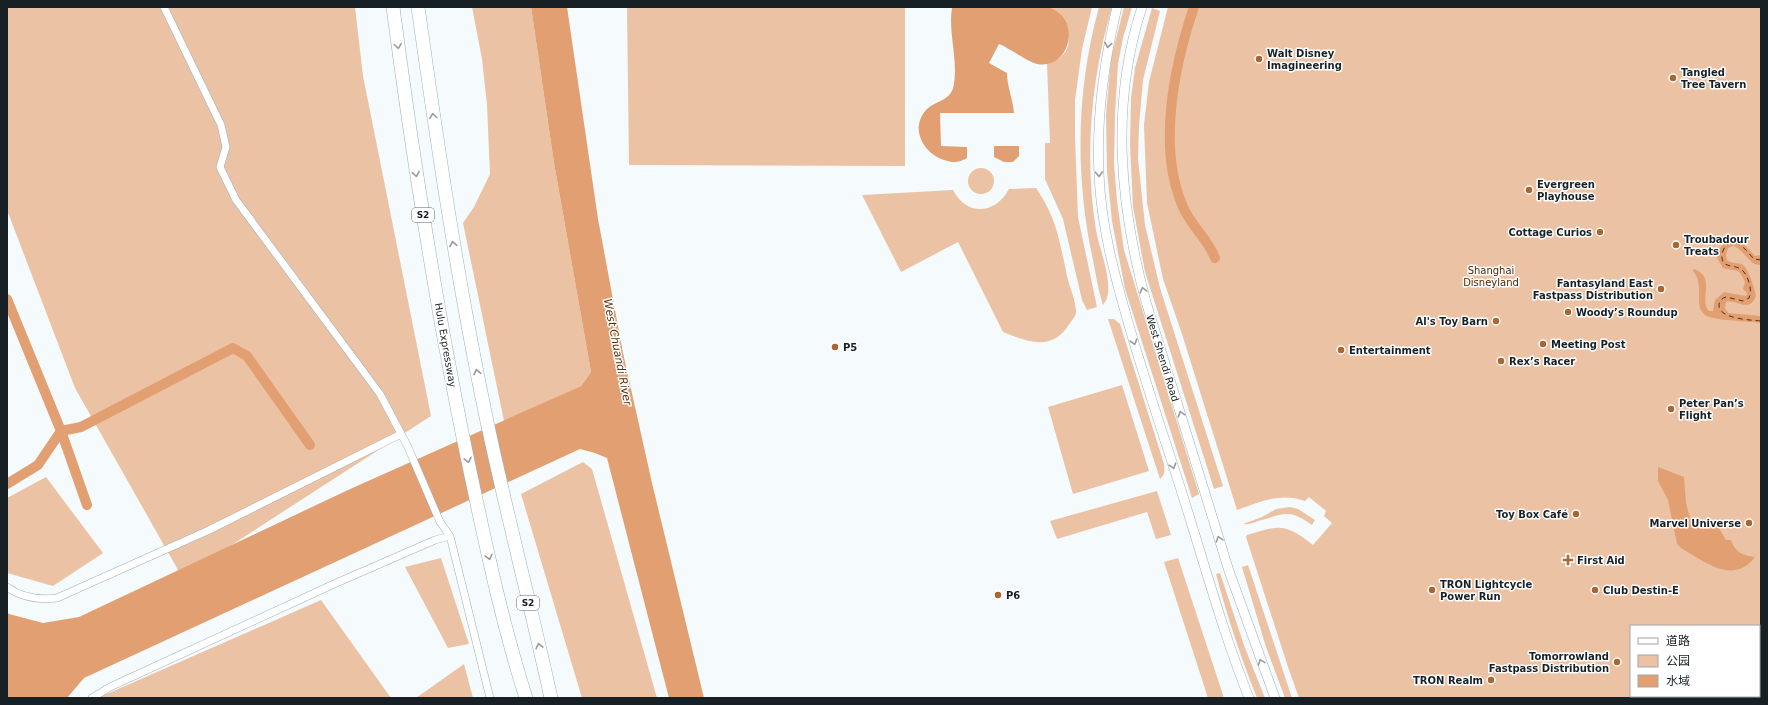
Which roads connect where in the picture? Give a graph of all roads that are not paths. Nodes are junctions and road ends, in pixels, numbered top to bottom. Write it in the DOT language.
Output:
graph roads {
  1 [pos="164,7"];
  2 [pos="393,7"];
  3 [pos="418,7"];
  4 [pos="1117,7"];
  5 [pos="1142,7"];
  6 [pos="401,434"];
  7 [pos="450,536"];
  8 [pos="7,587"];
  9 [pos="545,669"];
  10 [pos="92,698"];
  11 [pos="490,698"];
  12 [pos="525,698"];
  13 [pos="551,698"];
  14 [pos="556,698"];
  15 [pos="1249,698"];
  16 [pos="1275,698"];
  1 -- 6 [label="street"];
  2 -- 12 [label="highway, Hulu Expressway / S2, one-way"];
  9 -- 3 [label="highway, S2, one-way"];
  4 -- 15 [label="street, one-way"];
  16 -- 5 [label="street, West Shendi Road, one-way"];
  6 -- 7 [label="street"];
  6 -- 8 [label="street"];
  7 -- 10 [label="street"];
  7 -- 11 [label="street"];
  9 -- 13 [label="highway, S2"];
  9 -- 14 [label="highway, S2"];
}
